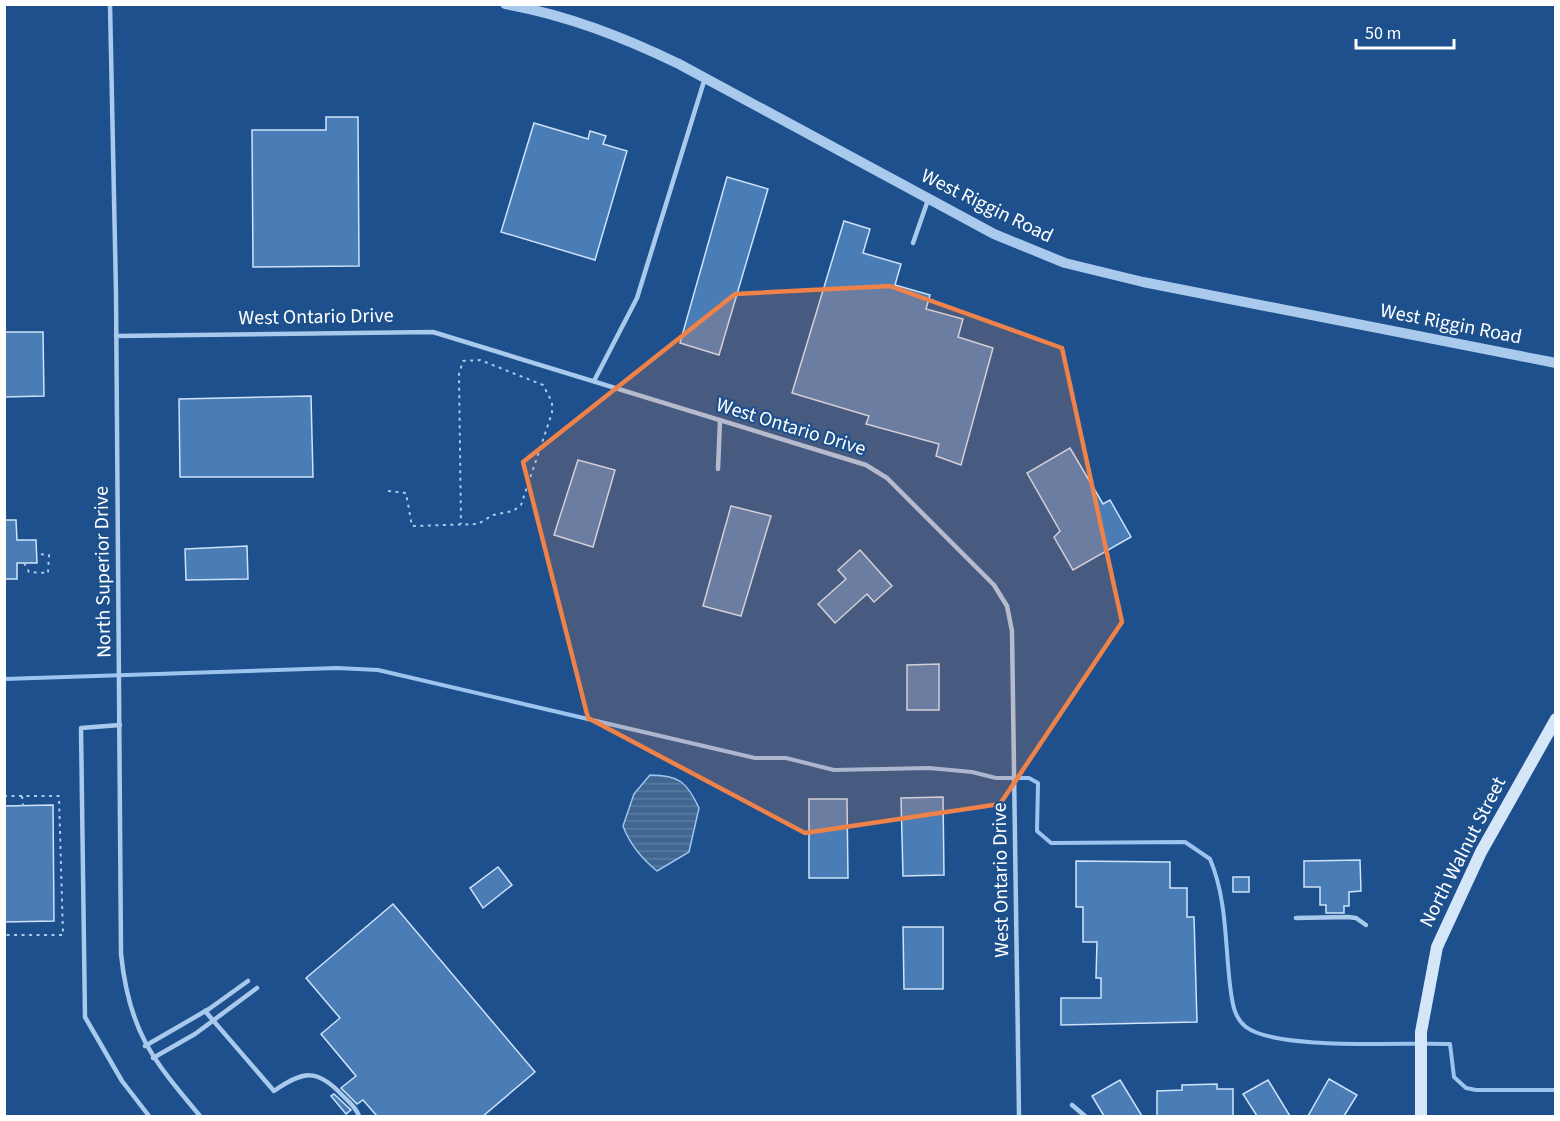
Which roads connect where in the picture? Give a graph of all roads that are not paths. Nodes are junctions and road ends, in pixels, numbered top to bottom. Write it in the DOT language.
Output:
graph roads {
  1 [pos="110,4"];
  2 [pos="505,4"];
  3 [pos="705,77"];
  4 [pos="928,199"];
  5 [pos="913,243"];
  6 [pos="116,336"];
  7 [pos="1556,363"];
  8 [pos="594,381"];
  9 [pos="720,420"];
  10 [pos="718,469"];
  11 [pos="1556,719"];
  12 [pos="120,725"];
  13 [pos="1296,918"];
  14 [pos="1366,925"];
  15 [pos="248,981"];
  16 [pos="257,988"];
  17 [pos="205,1011"];
  18 [pos="212,1020"];
  19 [pos="145,1046"];
  20 [pos="153,1058"];
  21 [pos="1072,1105"];
  22 [pos="149,1116"];
  23 [pos="200,1116"];
  24 [pos="359,1116"];
  25 [pos="1019,1116"];
  26 [pos="1085,1116"];
  27 [pos="1421,1116"];
  1 -- 6 [label="lane, North Superior Drive"];
  2 -- 3 [label="street, West Riggin Road"];
  3 -- 4 [label="street, West Riggin Road"];
  3 -- 8 [label="lane"];
  4 -- 5 [label="lane"];
  4 -- 7 [label="street, West Riggin Road"];
  6 -- 8 [label="lane, West Ontario Drive"];
  6 -- 12 [label="lane, North Superior Drive"];
  8 -- 9 [label="lane, West Ontario Drive"];
  9 -- 10 [label="lane"];
  9 -- 25 [label="lane, West Ontario Drive"];
  11 -- 27 [label="main road, North Walnut Street"];
  12 -- 19 [label="lane, North Superior Drive"];
  12 -- 22 [label="lane"];
  13 -- 14 [label="lane"];
  15 -- 17 [label="lane"];
  16 -- 18 [label="lane"];
  17 -- 18 [label="lane"];
  17 -- 19 [label="lane"];
  18 -- 20 [label="lane"];
  18 -- 24 [label="lane"];
  19 -- 20 [label="lane, North Superior Drive"];
  20 -- 23 [label="lane, North Superior Drive"];
  21 -- 26 [label="lane"];
}
